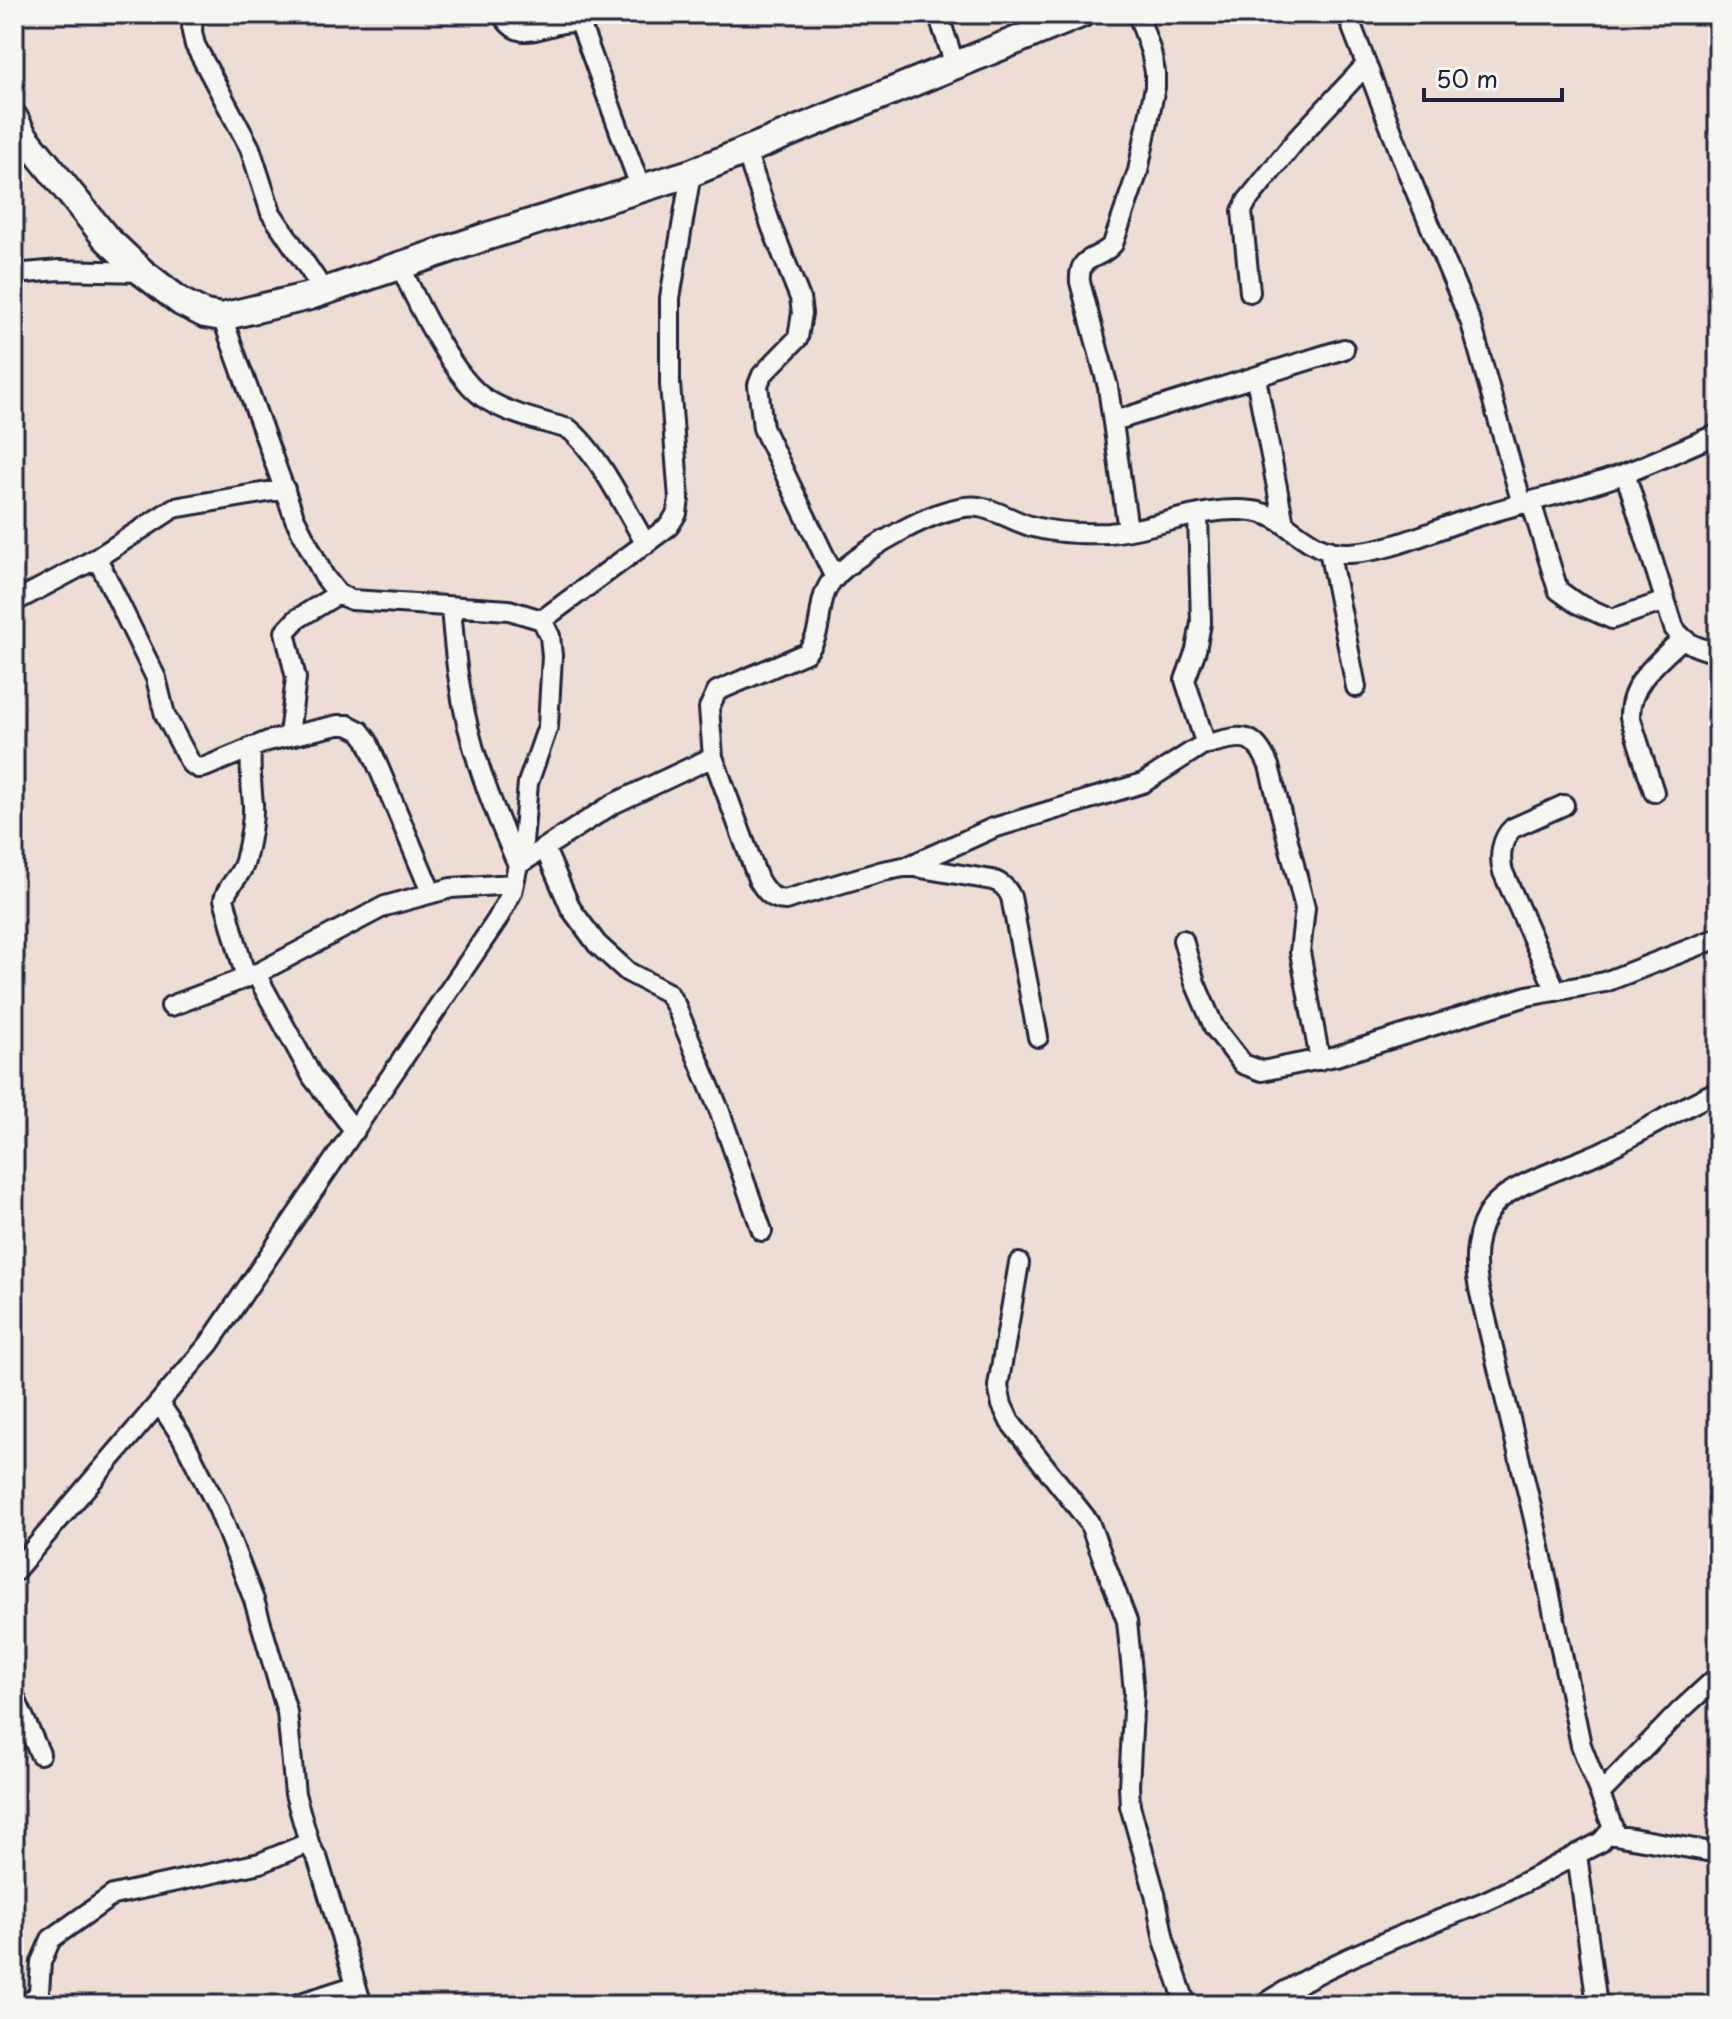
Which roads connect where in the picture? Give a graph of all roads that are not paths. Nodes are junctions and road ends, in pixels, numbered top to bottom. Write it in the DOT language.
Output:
graph roads {
  1 [pos="193,14"];
  2 [pos="502,14"];
  3 [pos="938,14"];
  4 [pos="1081,14"];
  5 [pos="1138,14"];
  6 [pos="1347,14"];
  7 [pos="955,65"];
  8 [pos="1366,65"];
  9 [pos="14,118"];
  10 [pos="746,151"];
  11 [pos="691,173"];
  12 [pos="641,189"];
  13 [pos="400,265"];
  14 [pos="142,272"];
  15 [pos="14,274"];
  16 [pos="324,291"];
  17 [pos="1250,292"];
  18 [pos="222,317"];
  19 [pos="1344,349"];
  20 [pos="1256,378"];
  21 [pos="1114,421"];
  22 [pos="1718,434"];
  23 [pos="1625,473"];
  24 [pos="285,489"];
  25 [pos="1526,503"];
  26 [pos="1198,515"];
  27 [pos="1284,524"];
  28 [pos="1128,530"];
  29 [pos="646,544"];
  30 [pos="1329,550"];
  31 [pos="97,558"];
  32 [pos="835,578"];
  33 [pos="338,594"];
  34 [pos="1665,601"];
  35 [pos="14,602"];
  36 [pos="451,607"];
  37 [pos="542,620"];
  38 [pos="1682,639"];
  39 [pos="1718,653"];
  40 [pos="1356,687"];
  41 [pos="289,735"];
  42 [pos="1202,745"];
  43 [pos="251,747"];
  44 [pos="713,757"];
  45 [pos="1654,792"];
  46 [pos="1564,805"];
  47 [pos="545,849"];
  48 [pos="909,866"];
  49 [pos="516,874"];
  50 [pos="431,892"];
  51 [pos="1718,938"];
  52 [pos="1183,940"];
  53 [pos="251,976"];
  54 [pos="1556,991"];
  55 [pos="171,1006"];
  56 [pos="1038,1037"];
  57 [pos="1320,1060"];
  58 [pos="1718,1091"];
  59 [pos="355,1131"];
  60 [pos="762,1231"];
  61 [pos="1019,1263"];
  62 [pos="159,1403"];
  63 [pos="14,1572"];
  64 [pos="1718,1676"];
  65 [pos="14,1696"];
  66 [pos="40,1754"];
  67 [pos="1600,1794"];
  68 [pos="1609,1834"];
  69 [pos="310,1846"];
  70 [pos="1718,1853"];
  71 [pos="1577,1854"];
  72 [pos="354,1986"];
  73 [pos="20,2005"];
  74 [pos="295,2005"];
  75 [pos="362,2005"];
  76 [pos="1186,2005"];
  77 [pos="1263,2005"];
  78 [pos="1597,2005"];
  1 -- 16 [label="street"];
  2 -- 12 [label="street"];
  3 -- 7 [label="street"];
  4 -- 7 [label="street"];
  5 -- 21 [label="street"];
  6 -- 8 [label="street"];
  7 -- 10 [label="street"];
  8 -- 17 [label="street"];
  8 -- 25 [label="street"];
  9 -- 14 [label="street"];
  10 -- 11 [label="street"];
  10 -- 32 [label="street"];
  11 -- 12 [label="street"];
  11 -- 29 [label="street"];
  12 -- 13 [label="street"];
  13 -- 16 [label="street"];
  13 -- 29 [label="street"];
  14 -- 15 [label="street"];
  14 -- 18 [label="street"];
  16 -- 18 [label="street"];
  18 -- 24 [label="street"];
  19 -- 20 [label="street"];
  20 -- 21 [label="street"];
  20 -- 27 [label="street"];
  21 -- 28 [label="street"];
  22 -- 23 [label="street"];
  23 -- 25 [label="street"];
  23 -- 34 [label="street"];
  24 -- 31 [label="street"];
  24 -- 33 [label="street"];
  25 -- 30 [label="street"];
  25 -- 34 [label="street"];
  26 -- 27 [label="street"];
  26 -- 28 [label="street"];
  26 -- 42 [label="street"];
  27 -- 30 [label="street"];
  28 -- 32 [label="street"];
  29 -- 37 [label="street"];
  30 -- 40 [label="street"];
  31 -- 35 [label="street"];
  31 -- 43 [label="street"];
  32 -- 44 [label="street"];
  33 -- 36 [label="street"];
  33 -- 41 [label="street"];
  34 -- 38 [label="street"];
  36 -- 37 [label="street"];
  36 -- 49 [label="street"];
  37 -- 49 [label="street"];
  38 -- 39 [label="street"];
  38 -- 45 [label="street"];
  41 -- 43 [label="street"];
  41 -- 50 [label="street"];
  42 -- 48 [label="street"];
  42 -- 57 [label="street"];
  43 -- 53 [label="street"];
  44 -- 47 [label="street"];
  44 -- 48 [label="street"];
  46 -- 54 [label="street"];
  47 -- 49 [label="street"];
  47 -- 60 [label="street"];
  48 -- 56 [label="street"];
  49 -- 50 [label="street"];
  49 -- 59 [label="street"];
  50 -- 53 [label="street"];
  51 -- 54 [label="street"];
  52 -- 57 [label="street"];
  53 -- 55 [label="street"];
  53 -- 59 [label="street"];
  54 -- 57 [label="street"];
  58 -- 67 [label="street"];
  59 -- 62 [label="street"];
  61 -- 76 [label="street"];
  62 -- 63 [label="street"];
  62 -- 69 [label="street"];
  64 -- 67 [label="street"];
  65 -- 66 [label="street"];
  67 -- 68 [label="street"];
  68 -- 70 [label="street"];
  68 -- 71 [label="street"];
  69 -- 72 [label="street"];
  69 -- 73 [label="street"];
  71 -- 77 [label="street"];
  71 -- 78 [label="street"];
  72 -- 74 [label="street"];
  72 -- 75 [label="street"];
}
